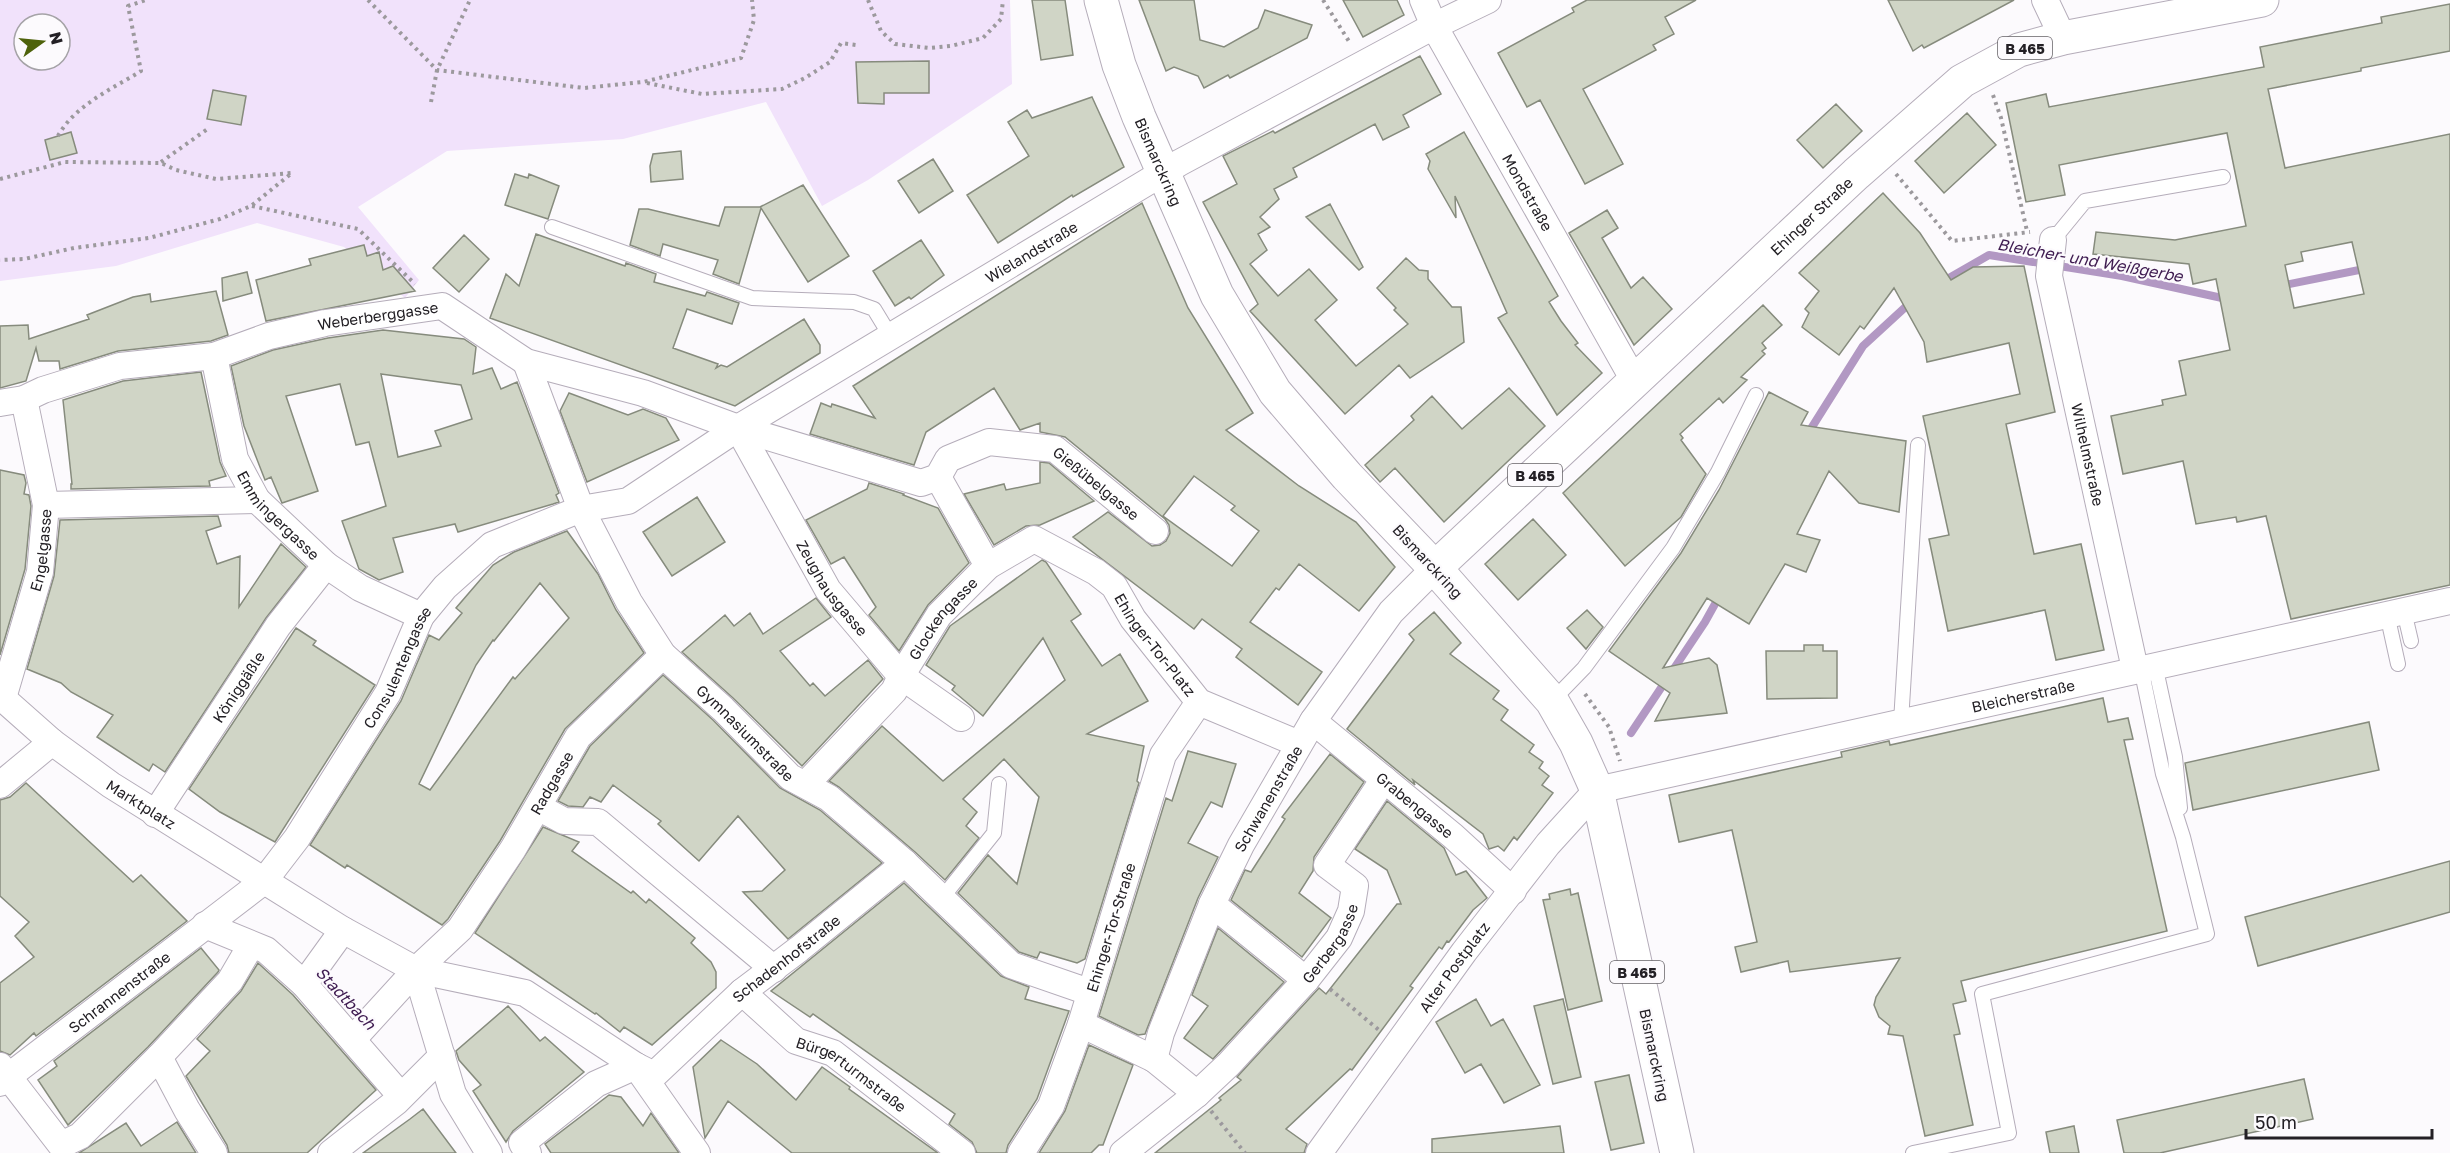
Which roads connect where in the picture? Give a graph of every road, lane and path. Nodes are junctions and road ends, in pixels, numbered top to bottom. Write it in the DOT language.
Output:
graph roads {
  1 [pos="146,0"];
  2 [pos="368,0"];
  3 [pos="471,0"];
  4 [pos="752,0"];
  5 [pos="867,0"];
  6 [pos="1003,0"];
  7 [pos="1101,0"];
  8 [pos="1323,0"];
  9 [pos="1424,0"];
  10 [pos="1488,0"];
  11 [pos="2045,0"];
  12 [pos="2262,0"];
  13 [pos="1434,26"];
  14 [pos="2062,38"];
  15 [pos="856,45"];
  16 [pos="1363,64"];
  17 [pos="1983,68"];
  18 [pos="437,70"];
  19 [pos="643,82"];
  20 [pos="431,102"];
  21 [pos="209,128"];
  22 [pos="58,136"];
  23 [pos="1880,154"];
  24 [pos="161,163"];
  25 [pos="1162,174"];
  26 [pos="2223,177"];
  27 [pos="0,179"];
  28 [pos="251,206"];
  29 [pos="552,227"];
  30 [pos="2053,240"];
  31 [pos="0,260"];
  32 [pos="421,290"];
  33 [pos="891,337"];
  34 [pos="214,356"];
  35 [pos="526,362"];
  36 [pos="1635,382"];
  37 [pos="1756,394"];
  38 [pos="12,401"];
  39 [pos="738,428"];
  40 [pos="1918,445"];
  41 [pos="938,477"];
  42 [pos="257,500"];
  43 [pos="45,505"];
  44 [pos="581,509"];
  45 [pos="1155,531"];
  46 [pos="326,566"];
  47 [pos="988,566"];
  48 [pos="1435,568"];
  49 [pos="1114,586"];
  50 [pos="2450,601"];
  51 [pos="2396,612"];
  52 [pos="421,616"];
  53 [pos="2411,641"];
  54 [pos="663,655"];
  55 [pos="2398,664"];
  56 [pos="2144,667"];
  57 [pos="901,676"];
  58 [pos="1,697"];
  59 [pos="1552,701"];
  60 [pos="1199,702"];
  61 [pos="961,718"];
  62 [pos="1313,721"];
  63 [pos="1901,722"];
  64 [pos="52,742"];
  65 [pos="1299,744"];
  66 [pos="1384,779"];
  67 [pos="806,784"];
  68 [pos="999,784"];
  69 [pos="0,785"];
  70 [pos="1597,790"];
  71 [pos="538,807"];
  72 [pos="155,814"];
  73 [pos="906,863"];
  74 [pos="264,880"];
  75 [pos="1513,891"];
  76 [pos="942,898"];
  77 [pos="1212,904"];
  78 [pos="205,925"];
  79 [pos="343,930"];
  80 [pos="251,945"];
  81 [pos="774,969"];
  82 [pos="416,970"];
  83 [pos="1309,976"];
  84 [pos="308,980"];
  85 [pos="742,992"];
  86 [pos="1089,992"];
  87 [pos="1081,1024"];
  88 [pos="358,1034"];
  89 [pos="1397,1045"];
  90 [pos="442,1056"];
  91 [pos="159,1057"];
  92 [pos="1154,1059"];
  93 [pos="636,1066"];
  94 [pos="3,1076"];
  95 [pos="1197,1094"];
  96 [pos="398,1099"];
  97 [pos="214,1153"];
  98 [pos="331,1153"];
  99 [pos="489,1153"];
  100 [pos="528,1153"];
  101 [pos="697,1153"];
  102 [pos="962,1153"];
  103 [pos="1021,1153"];
  104 [pos="1123,1153"];
  105 [pos="1245,1153"];
  106 [pos="1319,1153"];
  107 [pos="1677,1153"];
  108 [pos="1913,1153"];
  1 -- 22 [label="path"];
  2 -- 18 [label="path"];
  3 -- 18 [label="path"];
  4 -- 19 [label="path"];
  5 -- 6 [label="path"];
  7 -- 25 [label="main road, Bismarckring"];
  8 -- 16 [label="path"];
  9 -- 13 [label="street, Mondstraße"];
  10 -- 13 [label="street, Wielandstraße"];
  11 -- 14 [label="street"];
  12 -- 14 [label="main road, Ehinger Straße / B 465"];
  13 -- 16 [label="street, Wielandstraße"];
  13 -- 36 [label="street, Mondstraße"];
  14 -- 17 [label="main road, Ehinger Straße / B 465"];
  15 -- 19 [label="path"];
  16 -- 25 [label="street, Wielandstraße"];
  17 -- 23 [label="main road, Ehinger Straße / B 465"];
  17 -- 23 [label="path"];
  18 -- 19 [label="path"];
  18 -- 20 [label="path"];
  21 -- 24 [label="path"];
  23 -- 36 [label="main road, Ehinger Straße / B 465"];
  24 -- 27 [label="path"];
  24 -- 28 [label="path"];
  25 -- 33 [label="street, Wielandstraße"];
  25 -- 48 [label="main road, Bismarckring"];
  26 -- 30 [label="lane"];
  28 -- 31 [label="path"];
  28 -- 32 [label="path"];
  29 -- 33 [label="lane"];
  30 -- 56 [label="street, Wilhelmstraße"];
  33 -- 39 [label="street, Wielandstraße"];
  34 -- 35 [label="street, Weberberggasse"];
  34 -- 38 [label="street, Weberberggasse"];
  34 -- 42 [label="street, Emmingergasse"];
  35 -- 39 [label="street, Weberberggasse"];
  35 -- 44 [label="street, Gymnasiumstraße"];
  36 -- 48 [label="main road, Ehinger Straße / B 465"];
  37 -- 59 [label="lane"];
  38 -- 43 [label="street, Engelgasse"];
  39 -- 41 [label="street"];
  39 -- 44 [label="street, Wielandstraße"];
  39 -- 57 [label="street, Zeughausgasse"];
  40 -- 63 [label="lane"];
  41 -- 45 [label="street, Gießübelgasse"];
  41 -- 47 [label="street"];
  42 -- 43 [label="street"];
  42 -- 46 [label="street, Emmingergasse"];
  43 -- 58 [label="street, Engelgasse"];
  44 -- 52 [label="street, Consulentengasse"];
  44 -- 54 [label="street, Gymnasiumstraße"];
  46 -- 52 [label="street, Emmingergasse"];
  46 -- 72 [label="street, Königgäßle"];
  47 -- 49 [label="street, Glockengasse"];
  47 -- 57 [label="street, Glockengasse"];
  48 -- 59 [label="main road, Bismarckring / B 465"];
  48 -- 62 [label="street, Schwanenstraße"];
  49 -- 60 [label="street, Ehinger-Tor-Platz"];
  50 -- 51 [label="street, Bleicherstraße"];
  51 -- 53 [label="lane"];
  51 -- 55 [label="lane"];
  51 -- 56 [label="street, Bleicherstraße"];
  52 -- 74 [label="street, Consulentengasse"];
  54 -- 67 [label="street, Gymnasiumstraße"];
  54 -- 71 [label="street, Radgasse"];
  56 -- 63 [label="street, Bleicherstraße"];
  56 -- 108 [label="lane"];
  57 -- 61 [label="street, Zeughausgasse"];
  57 -- 67 [label="street, Glockengasse"];
  58 -- 64 [label="street, Marktplatz"];
  59 -- 70 [label="main road, Bismarckring / B 465"];
  60 -- 65 [label="street, Ehinger-Tor-Platz"];
  60 -- 86 [label="street, Ehinger-Tor-Straße"];
  62 -- 65 [label="street, Schwanenstraße"];
  62 -- 66 [label="street, Grabengasse"];
  63 -- 70 [label="street, Bleicherstraße"];
  64 -- 69 [label="street"];
  64 -- 72 [label="street, Marktplatz"];
  65 -- 77 [label="street, Schwanenstraße"];
  66 -- 75 [label="street, Grabengasse"];
  66 -- 83 [label="street, Gerbergasse"];
  67 -- 73 [label="street, Gymnasiumstraße"];
  68 -- 76 [label="lane"];
  70 -- 75 [label="street, Alter Postplatz"];
  70 -- 107 [label="main road, Bismarckring / B 465"];
  71 -- 81 [label="street"];
  71 -- 82 [label="street, Radgasse"];
  72 -- 74 [label="street, Marktplatz"];
  73 -- 76 [label="street, Gymnasiumstraße"];
  73 -- 81 [label="street, Schadenhofstraße"];
  74 -- 78 [label="street, Schrannenstraße"];
  74 -- 79 [label="street, Marktplatz"];
  75 -- 89 [label="street, Alter Postplatz"];
  76 -- 86 [label="street, Gymnasiumstraße"];
  77 -- 83 [label="street"];
  77 -- 92 [label="street, Schwanenstraße"];
  78 -- 80 [label="street"];
  78 -- 94 [label="street, Schrannenstraße"];
  79 -- 82 [label="street, Marktplatz"];
  79 -- 84 [label="street"];
  80 -- 84 [label="street"];
  80 -- 91 [label="street"];
  81 -- 85 [label="street, Schadenhofstraße"];
  82 -- 88 [label="street, Radgasse"];
  82 -- 90 [label="street"];
  82 -- 93 [label="street, Marktplatz"];
  83 -- 89 [label="path"];
  83 -- 95 [label="street, Gerbergasse"];
  84 -- 88 [label="street"];
  85 -- 93 [label="street, Schadenhofstraße"];
  85 -- 102 [label="street, Bürgerturmstraße"];
  86 -- 87 [label="street, Ehinger-Tor-Straße"];
  87 -- 92 [label="street"];
  87 -- 103 [label="street, Ehinger-Tor-Straße"];
  88 -- 96 [label="street"];
  89 -- 106 [label="street, Alter Postplatz"];
  90 -- 96 [label="street"];
  90 -- 99 [label="street"];
  91 -- 94 [label="street"];
  91 -- 97 [label="street"];
  92 -- 95 [label="street"];
  93 -- 100 [label="street"];
  93 -- 101 [label="street"];
  95 -- 104 [label="street"];
  95 -- 105 [label="path"];
  96 -- 98 [label="street"];
}
